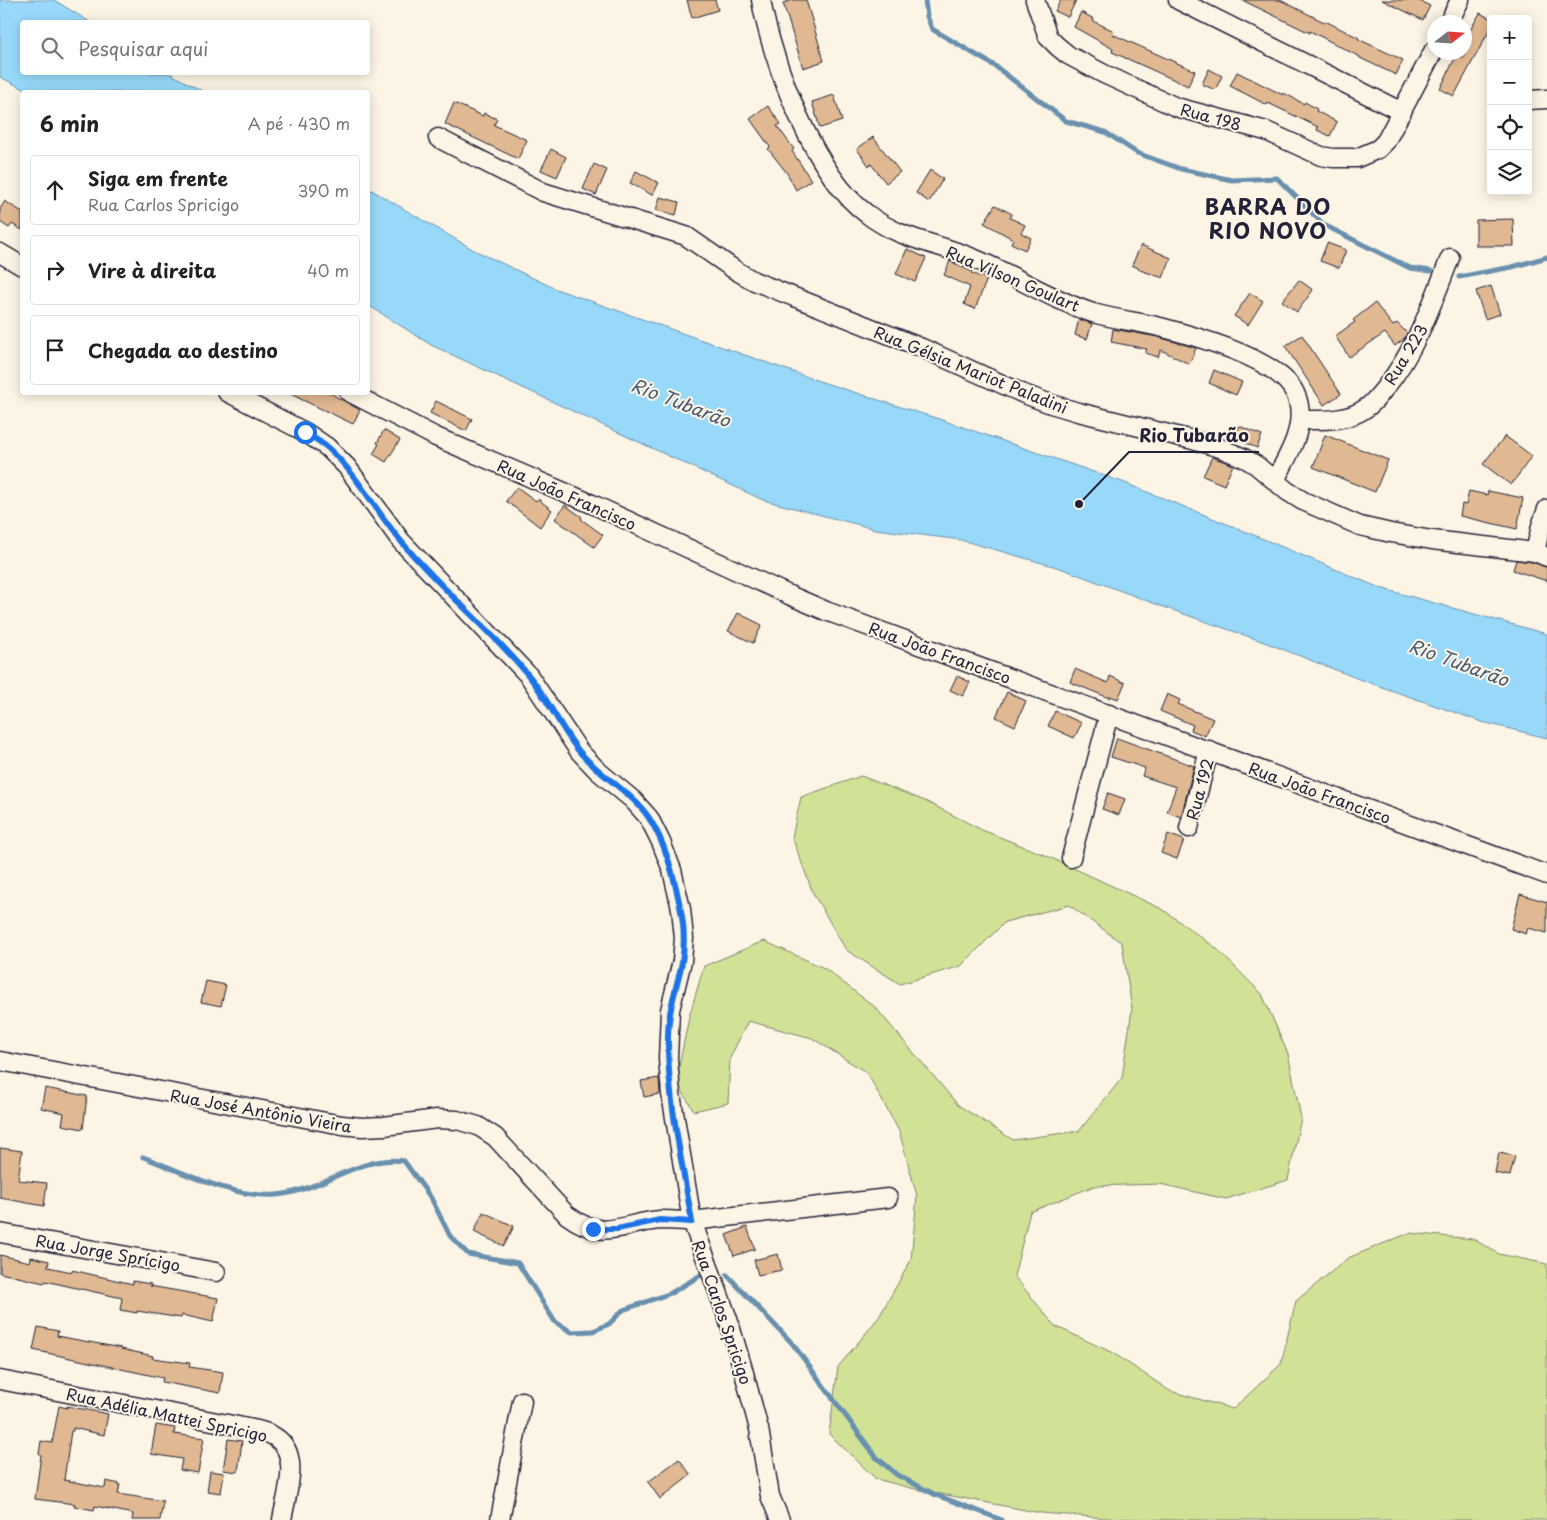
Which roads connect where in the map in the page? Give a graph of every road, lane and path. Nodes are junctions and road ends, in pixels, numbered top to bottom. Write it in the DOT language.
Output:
graph roads {
  1 [pos="761,0"];
  2 [pos="1034,0"];
  3 [pos="1178,0"];
  4 [pos="1456,1"];
  5 [pos="1451,15"];
  6 [pos="1429,60"];
  7 [pos="1547,99"];
  8 [pos="1532,100"];
  9 [pos="1402,112"];
  10 [pos="438,138"];
  11 [pos="0,253"];
  12 [pos="1450,258"];
  13 [pos="20,265"];
  14 [pos="233,395"];
  15 [pos="354,395"];
  16 [pos="1300,420"];
  17 [pos="1275,480"];
  18 [pos="1547,509"];
  19 [pos="1541,554"];
  20 [pos="1110,714"];
  21 [pos="1209,750"];
  22 [pos="1189,828"];
  23 [pos="1071,858"];
  24 [pos="1547,875"];
  25 [pos="0,1062"];
  26 [pos="888,1198"];
  27 [pos="692,1222"];
  28 [pos="0,1233"];
  29 [pos="216,1272"];
  30 [pos="0,1380"];
  31 [pos="522,1401"];
  32 [pos="282,1520"];
  33 [pos="500,1520"];
  34 [pos="780,1520"];
  1 -- 16 [label="street, Rua Vilson Goulart"];
  2 -- 9 [label="street, Rua 198"];
  3 -- 9 [label="street"];
  4 -- 5 [label="street"];
  6 -- 9 [label="street, Rua 198"];
  7 -- 8 [label="street"];
  10 -- 17 [label="street, Rua Gélsia Mariot Paladini"];
  11 -- 13 [label="street"];
  12 -- 16 [label="street, Rua 223"];
  14 -- 27 [label="street, Rua Carlos Spricigo"];
  15 -- 20 [label="street, Rua João Francisco"];
  16 -- 17 [label="street, Rua Vilson Goulart"];
  17 -- 19 [label="street, Rua Gélsia Mariot Paladini"];
  18 -- 19 [label="street"];
  20 -- 21 [label="street, Rua João Francisco"];
  20 -- 23 [label="street"];
  21 -- 22 [label="street, Rua 192"];
  21 -- 24 [label="street, Rua João Francisco"];
  25 -- 27 [label="street, Rua José Antônio Vieira"];
  26 -- 27 [label="street, Rua José Antônio Vieira"];
  27 -- 34 [label="street, Rua Carlos Spricigo"];
  28 -- 29 [label="street, Rua Jorge Sprícigo"];
  30 -- 32 [label="street, Rua Adélia Mattei Spricigo"];
  31 -- 33 [label="street"];
}
